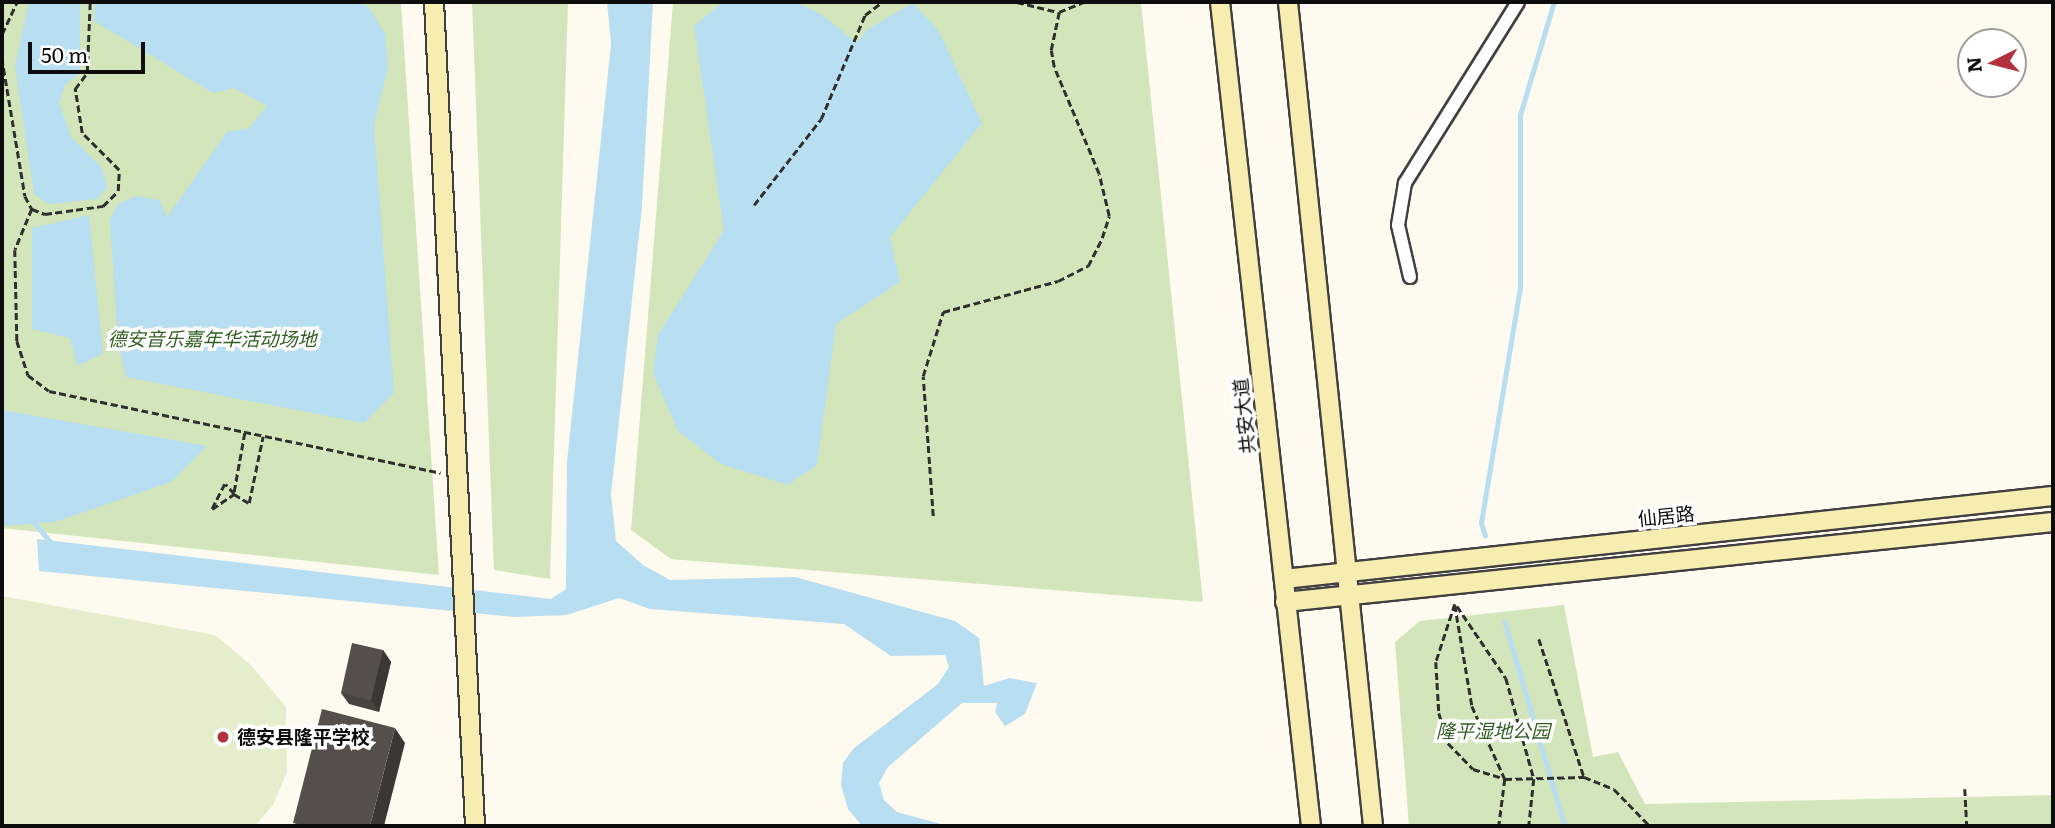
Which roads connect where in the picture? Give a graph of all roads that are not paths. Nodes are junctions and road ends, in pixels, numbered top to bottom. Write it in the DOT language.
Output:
graph roads {
  1 [pos="435,2"];
  2 [pos="1220,2"];
  3 [pos="1288,2"];
  4 [pos="1518,2"];
  5 [pos="1410,277"];
  6 [pos="2053,496"];
  7 [pos="2053,522"];
  8 [pos="1345,571"];
  9 [pos="1284,579"];
  10 [pos="1348,595"];
  11 [pos="1285,602"];
  12 [pos="475,826"];
  13 [pos="1311,826"];
  14 [pos="1373,826"];
  1 -- 12 [label="street"];
  2 -- 9 [label="street, 共安大道"];
  3 -- 8 [label="street"];
  4 -- 5 [label="street"];
  6 -- 8 [label="street, 仙居路"];
  7 -- 10 [label="street"];
  8 -- 9 [label="street, 仙居路"];
  8 -- 10 [label="street"];
  9 -- 11 [label="street, 共安大道"];
  10 -- 11 [label="street"];
  10 -- 14 [label="street"];
  11 -- 13 [label="street, 共安大道"];
}
